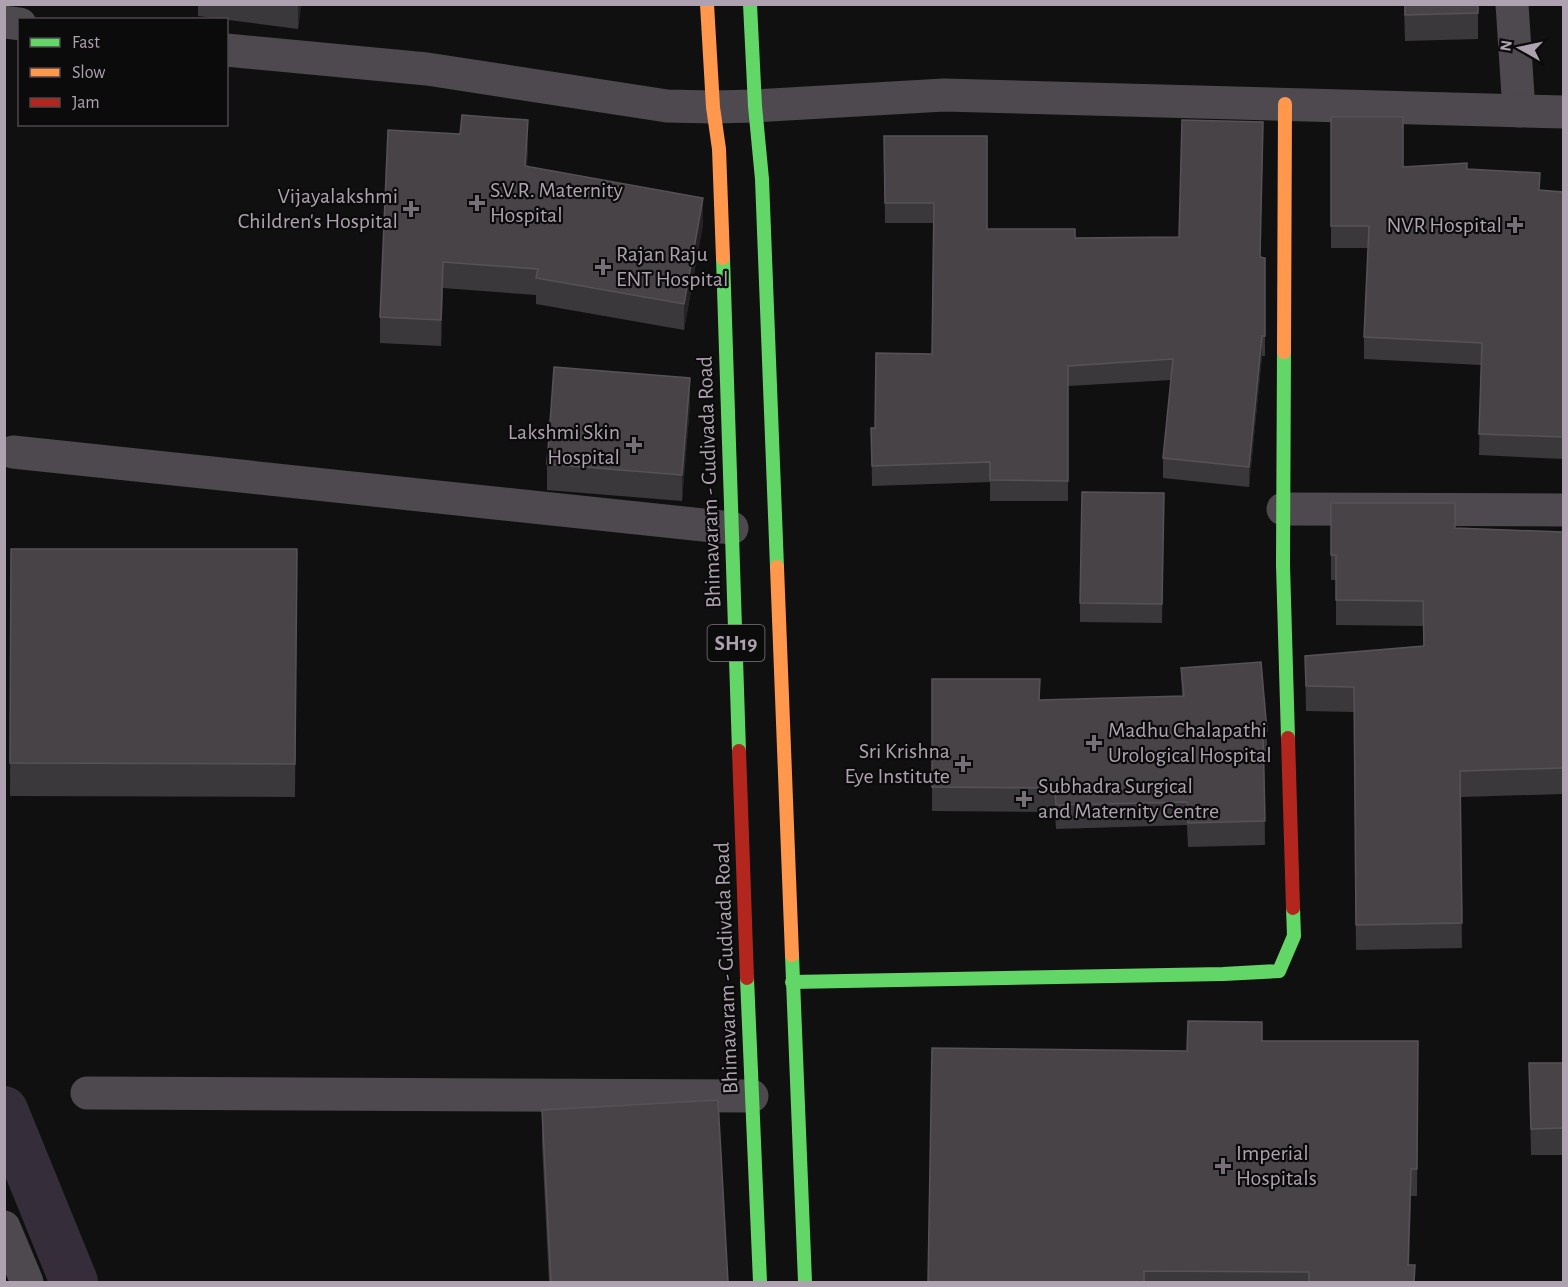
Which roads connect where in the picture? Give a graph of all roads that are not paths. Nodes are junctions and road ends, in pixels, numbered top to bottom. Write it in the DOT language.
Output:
graph roads {
  1 [pos="707,4"];
  2 [pos="750,4"];
  3 [pos="1512,4"];
  4 [pos="228,50"];
  5 [pos="1285,104"];
  6 [pos="755,106"];
  7 [pos="713,107"];
  8 [pos="1519,111"];
  9 [pos="1563,112"];
  10 [pos="13,452"];
  11 [pos="1283,509"];
  12 [pos="1563,510"];
  13 [pos="732,528"];
  14 [pos="792,982"];
  15 [pos="87,1093"];
  16 [pos="752,1096"];
  17 [pos="4,1227"];
  18 [pos="27,1282"];
  19 [pos="760,1282"];
  20 [pos="805,1282"];
  1 -- 7 [label="main road, Bhimavaram - Gudivada Road / SH19"];
  2 -- 6 [label="main road, SH19"];
  3 -- 8 [label="street"];
  4 -- 7 [label="street"];
  5 -- 6 [label="street"];
  5 -- 8 [label="street"];
  5 -- 11 [label="main road"];
  6 -- 7 [label="street"];
  6 -- 14 [label="main road, SH19"];
  7 -- 13 [label="main road, Bhimavaram - Gudivada Road / SH19"];
  8 -- 9 [label="street"];
  10 -- 13 [label="street"];
  11 -- 12 [label="street"];
  11 -- 14 [label="main road"];
  13 -- 16 [label="main road, Bhimavaram - Gudivada Road / SH19"];
  14 -- 20 [label="main road, SH19"];
  15 -- 16 [label="street"];
  16 -- 19 [label="main road, Bhimavaram - Gudivada Road / SH19"];
  17 -- 18 [label="street"];
}
